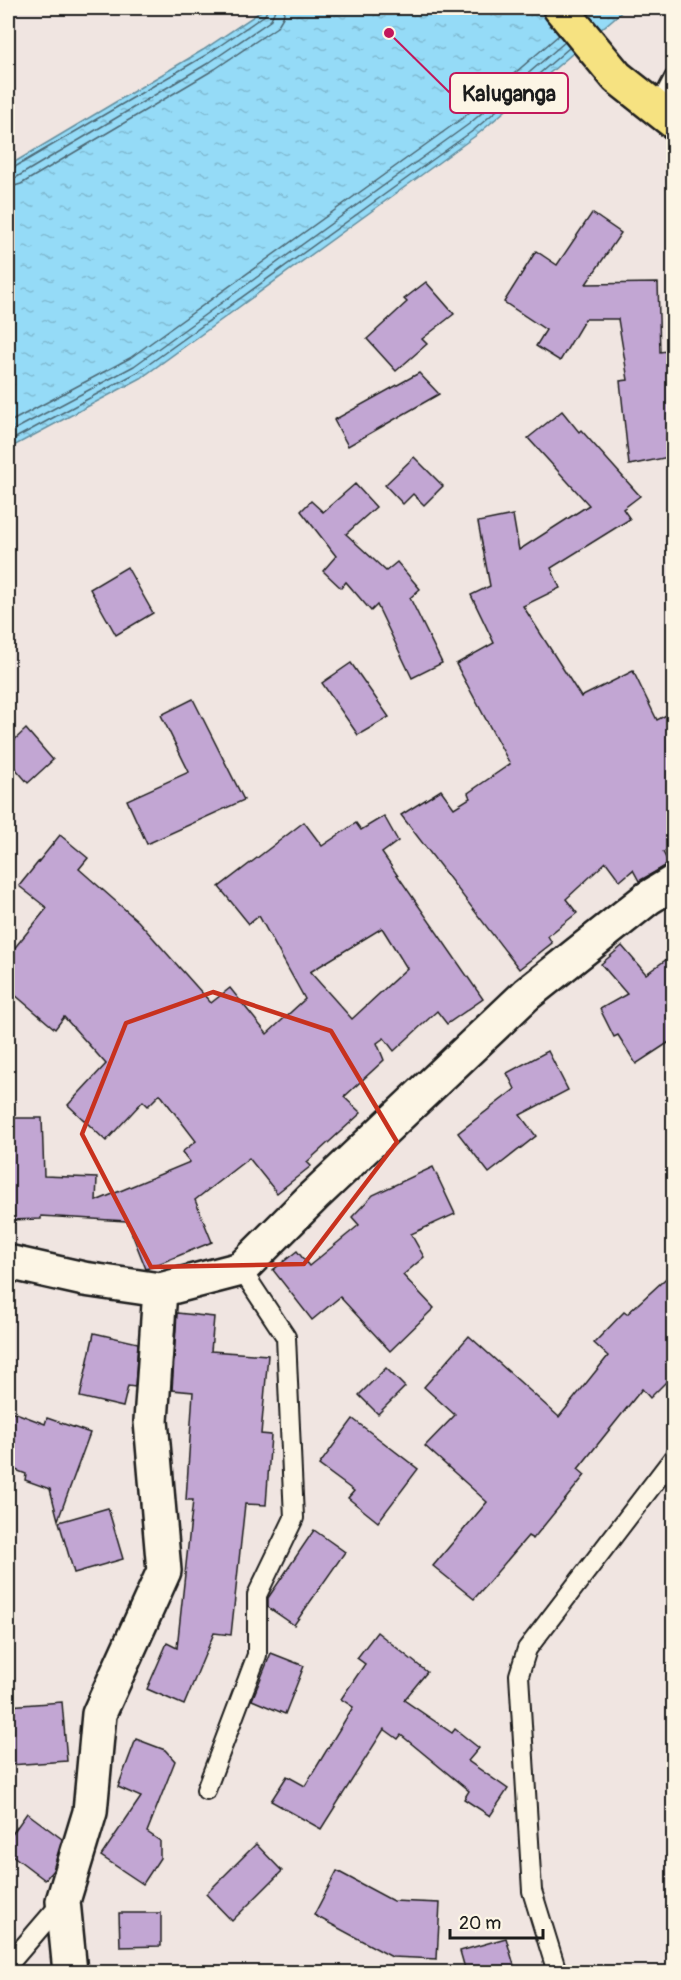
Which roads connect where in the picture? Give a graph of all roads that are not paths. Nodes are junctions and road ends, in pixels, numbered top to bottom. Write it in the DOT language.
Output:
graph roads {
  1 [pos="560,8"];
  2 [pos="674,78"];
  3 [pos="665,116"];
  4 [pos="674,882"];
  5 [pos="8,1262"];
  6 [pos="241,1269"];
  7 [pos="160,1290"];
  8 [pos="674,1457"];
  9 [pos="206,1790"];
  10 [pos="63,1901"];
  11 [pos="8,1965"];
  12 [pos="70,1972"];
  13 [pos="556,1972"];
  1 -- 3 [label="main road"];
  2 -- 3 [label="lane"];
  4 -- 6 [label="street"];
  5 -- 7 [label="street"];
  6 -- 7 [label="street"];
  6 -- 9 [label="lane"];
  7 -- 10 [label="street"];
  8 -- 13 [label="lane"];
  10 -- 11 [label="lane"];
  10 -- 12 [label="street"];
}
